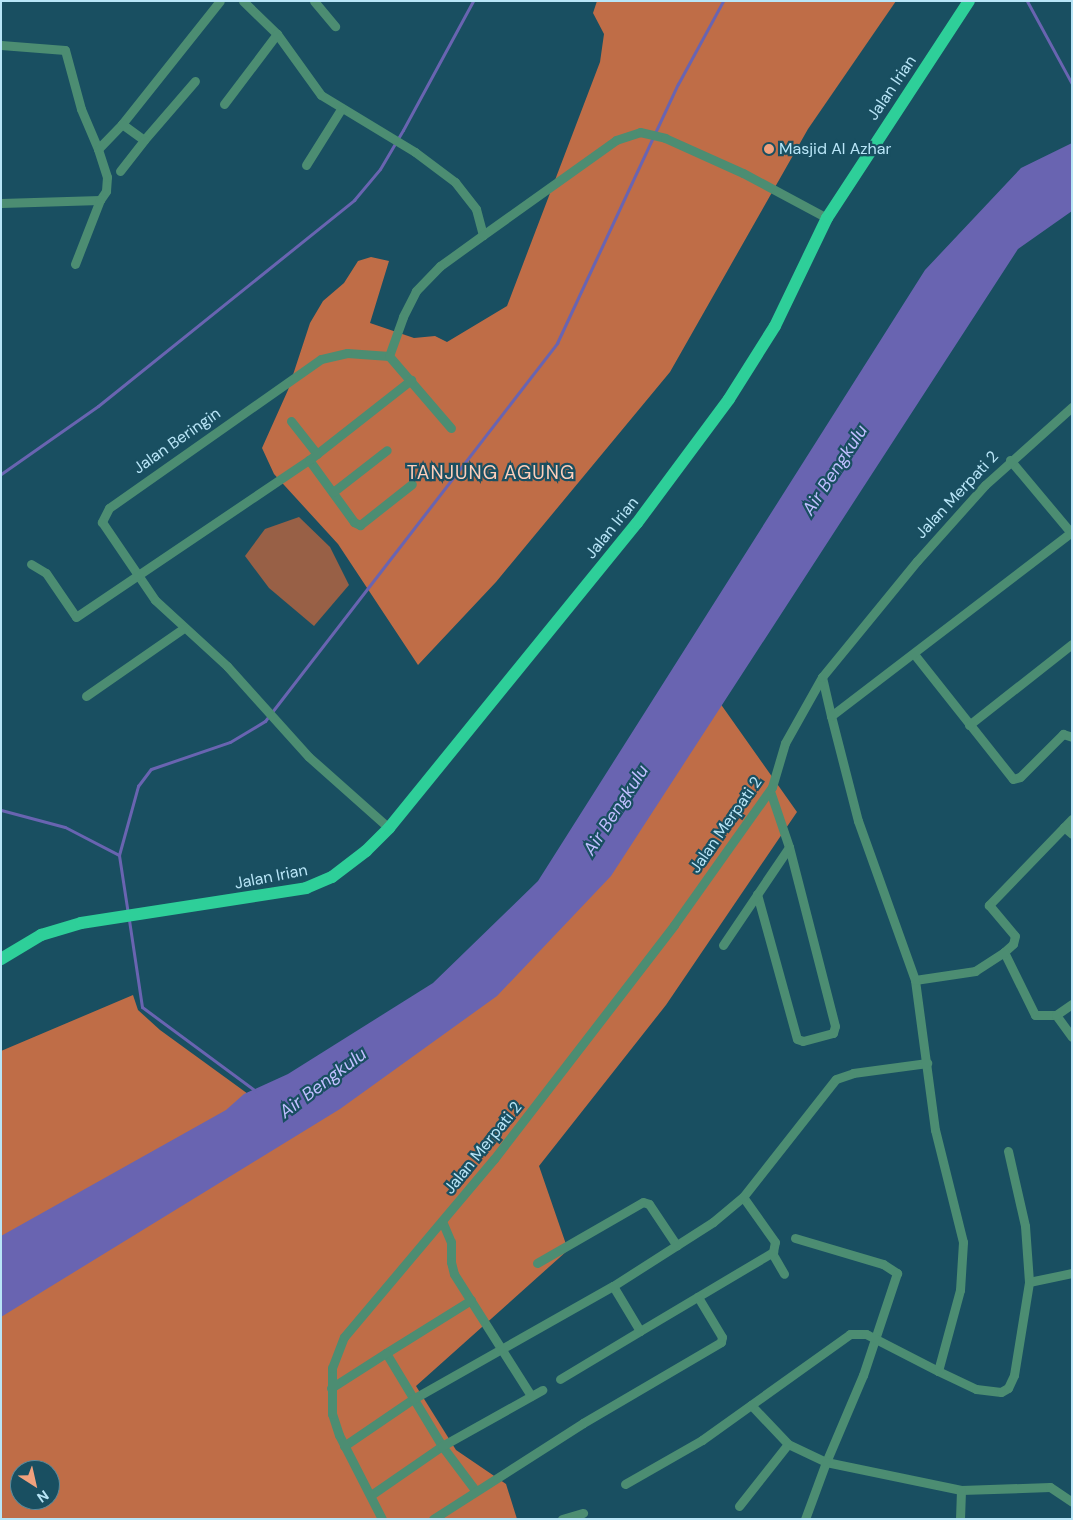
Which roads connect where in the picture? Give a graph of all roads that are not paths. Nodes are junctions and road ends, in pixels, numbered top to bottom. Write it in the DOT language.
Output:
graph roads {
  1 [pos="220,1"];
  2 [pos="243,1"];
  3 [pos="314,1"];
  4 [pos="969,1"];
  5 [pos="335,26"];
  6 [pos="277,34"];
  7 [pos="1,45"];
  8 [pos="195,81"];
  9 [pos="224,104"];
  10 [pos="341,109"];
  11 [pos="122,124"];
  12 [pos="144,140"];
  13 [pos="98,148"];
  14 [pos="306,165"];
  15 [pos="120,171"];
  16 [pos="100,200"];
  17 [pos="1,203"];
  18 [pos="827,218"];
  19 [pos="484,235"];
  20 [pos="75,264"];
  21 [pos="390,356"];
  22 [pos="411,380"];
  23 [pos="1072,407"];
  24 [pos="291,421"];
  25 [pos="451,428"];
  26 [pos="387,450"];
  27 [pos="313,457"];
  28 [pos="1010,460"];
  29 [pos="412,484"];
  30 [pos="333,492"];
  31 [pos="1071,533"];
  32 [pos="31,564"];
  33 [pos="136,576"];
  34 [pos="184,628"];
  35 [pos="1072,644"];
  36 [pos="914,654"];
  37 [pos="822,677"];
  38 [pos="86,696"];
  39 [pos="832,716"];
  40 [pos="969,725"];
  41 [pos="1072,736"];
  42 [pos="770,791"];
  43 [pos="1072,819"];
  44 [pos="1064,826"];
  45 [pos="389,828"];
  46 [pos="1072,834"];
  47 [pos="789,847"];
  48 [pos="757,894"];
  49 [pos="723,945"];
  50 [pos="1004,952"];
  51 [pos="1,959"];
  52 [pos="915,980"];
  53 [pos="1072,1004"];
  54 [pos="1056,1015"];
  55 [pos="1072,1037"];
  56 [pos="927,1063"];
  57 [pos="1008,1151"];
  58 [pos="743,1196"];
  59 [pos="442,1221"];
  60 [pos="794,1238"];
  61 [pos="677,1246"];
  62 [pos="772,1253"];
  63 [pos="537,1263"];
  64 [pos="1072,1273"];
  65 [pos="784,1274"];
  66 [pos="1029,1282"];
  67 [pos="613,1286"];
  68 [pos="698,1297"];
  69 [pos="471,1300"];
  70 [pos="640,1331"];
  71 [pos="876,1340"];
  72 [pos="503,1349"];
  73 [pos="386,1353"];
  74 [pos="938,1371"];
  75 [pos="560,1379"];
  76 [pos="331,1388"];
  77 [pos="542,1390"];
  78 [pos="531,1396"];
  79 [pos="413,1399"];
  80 [pos="751,1405"];
  81 [pos="788,1444"];
  82 [pos="344,1446"];
  83 [pos="442,1446"];
  84 [pos="826,1462"];
  85 [pos="625,1484"];
  86 [pos="474,1490"];
  87 [pos="961,1490"];
  88 [pos="371,1495"];
  89 [pos="1072,1502"];
  90 [pos="740,1506"];
  91 [pos="447,1509"];
  92 [pos="583,1513"];
  93 [pos="382,1519"];
  94 [pos="433,1519"];
  95 [pos="450,1519"];
  96 [pos="562,1519"];
  97 [pos="805,1519"];
  98 [pos="960,1519"];
  1 -- 11 [label="street"];
  2 -- 6 [label="street"];
  3 -- 5 [label="street"];
  4 -- 18 [label="main road, Jalan Irian"];
  6 -- 9 [label="street"];
  6 -- 10 [label="street"];
  7 -- 13 [label="street"];
  8 -- 12 [label="street"];
  10 -- 14 [label="street"];
  10 -- 19 [label="street"];
  11 -- 12 [label="street"];
  11 -- 13 [label="street"];
  12 -- 15 [label="street"];
  13 -- 16 [label="street"];
  16 -- 17 [label="street"];
  16 -- 20 [label="street"];
  18 -- 19 [label="street"];
  18 -- 45 [label="main road, Jalan Irian"];
  19 -- 21 [label="street"];
  21 -- 22 [label="street"];
  21 -- 33 [label="street, Jalan Beringin"];
  22 -- 25 [label="street"];
  22 -- 27 [label="street"];
  23 -- 28 [label="street, Jalan Merpati 2"];
  24 -- 27 [label="street"];
  26 -- 30 [label="street"];
  27 -- 30 [label="street"];
  27 -- 33 [label="street"];
  28 -- 31 [label="street"];
  28 -- 37 [label="street, Jalan Merpati 2"];
  29 -- 30 [label="street"];
  31 -- 36 [label="street"];
  32 -- 33 [label="street"];
  33 -- 34 [label="street, Jalan Beringin"];
  34 -- 38 [label="street"];
  34 -- 45 [label="street, Jalan Beringin"];
  35 -- 40 [label="street"];
  36 -- 39 [label="street"];
  36 -- 40 [label="street"];
  37 -- 39 [label="street"];
  37 -- 42 [label="street, Jalan Merpati 2"];
  39 -- 52 [label="street"];
  40 -- 41 [label="street"];
  42 -- 47 [label="street"];
  42 -- 59 [label="street, Jalan Merpati 2"];
  43 -- 44 [label="street"];
  44 -- 46 [label="street"];
  44 -- 50 [label="street"];
  45 -- 51 [label="main road, Jalan Irian"];
  47 -- 48 [label="street"];
  47 -- 48 [label="street"];
  48 -- 49 [label="street"];
  50 -- 52 [label="street"];
  50 -- 54 [label="street"];
  52 -- 56 [label="street"];
  53 -- 54 [label="street"];
  54 -- 55 [label="street"];
  56 -- 58 [label="street"];
  56 -- 74 [label="street"];
  57 -- 66 [label="street"];
  58 -- 61 [label="street"];
  58 -- 62 [label="street"];
  59 -- 69 [label="street"];
  59 -- 76 [label="street, Jalan Merpati 2"];
  60 -- 71 [label="street"];
  61 -- 63 [label="street"];
  61 -- 67 [label="street"];
  62 -- 65 [label="street"];
  62 -- 68 [label="street"];
  64 -- 66 [label="street"];
  66 -- 74 [label="street"];
  67 -- 70 [label="street"];
  67 -- 72 [label="street"];
  68 -- 70 [label="street"];
  68 -- 86 [label="street"];
  69 -- 72 [label="street"];
  69 -- 73 [label="street"];
  70 -- 75 [label="street"];
  71 -- 74 [label="street"];
  71 -- 80 [label="street"];
  71 -- 84 [label="street"];
  72 -- 78 [label="street"];
  72 -- 79 [label="street"];
  73 -- 76 [label="street"];
  73 -- 79 [label="street"];
  76 -- 82 [label="street, Jalan Merpati 2"];
  77 -- 78 [label="street"];
  78 -- 83 [label="street"];
  79 -- 82 [label="street"];
  79 -- 83 [label="street"];
  80 -- 81 [label="street"];
  80 -- 85 [label="street"];
  81 -- 84 [label="street"];
  81 -- 90 [label="street"];
  82 -- 88 [label="street, Jalan Merpati 2"];
  83 -- 86 [label="street"];
  83 -- 88 [label="street"];
  84 -- 87 [label="street"];
  84 -- 97 [label="street"];
  86 -- 91 [label="street"];
  87 -- 89 [label="street"];
  87 -- 98 [label="street"];
  88 -- 93 [label="street, Jalan Merpati 2"];
  91 -- 94 [label="street"];
  91 -- 95 [label="street"];
  92 -- 96 [label="street"];
}
